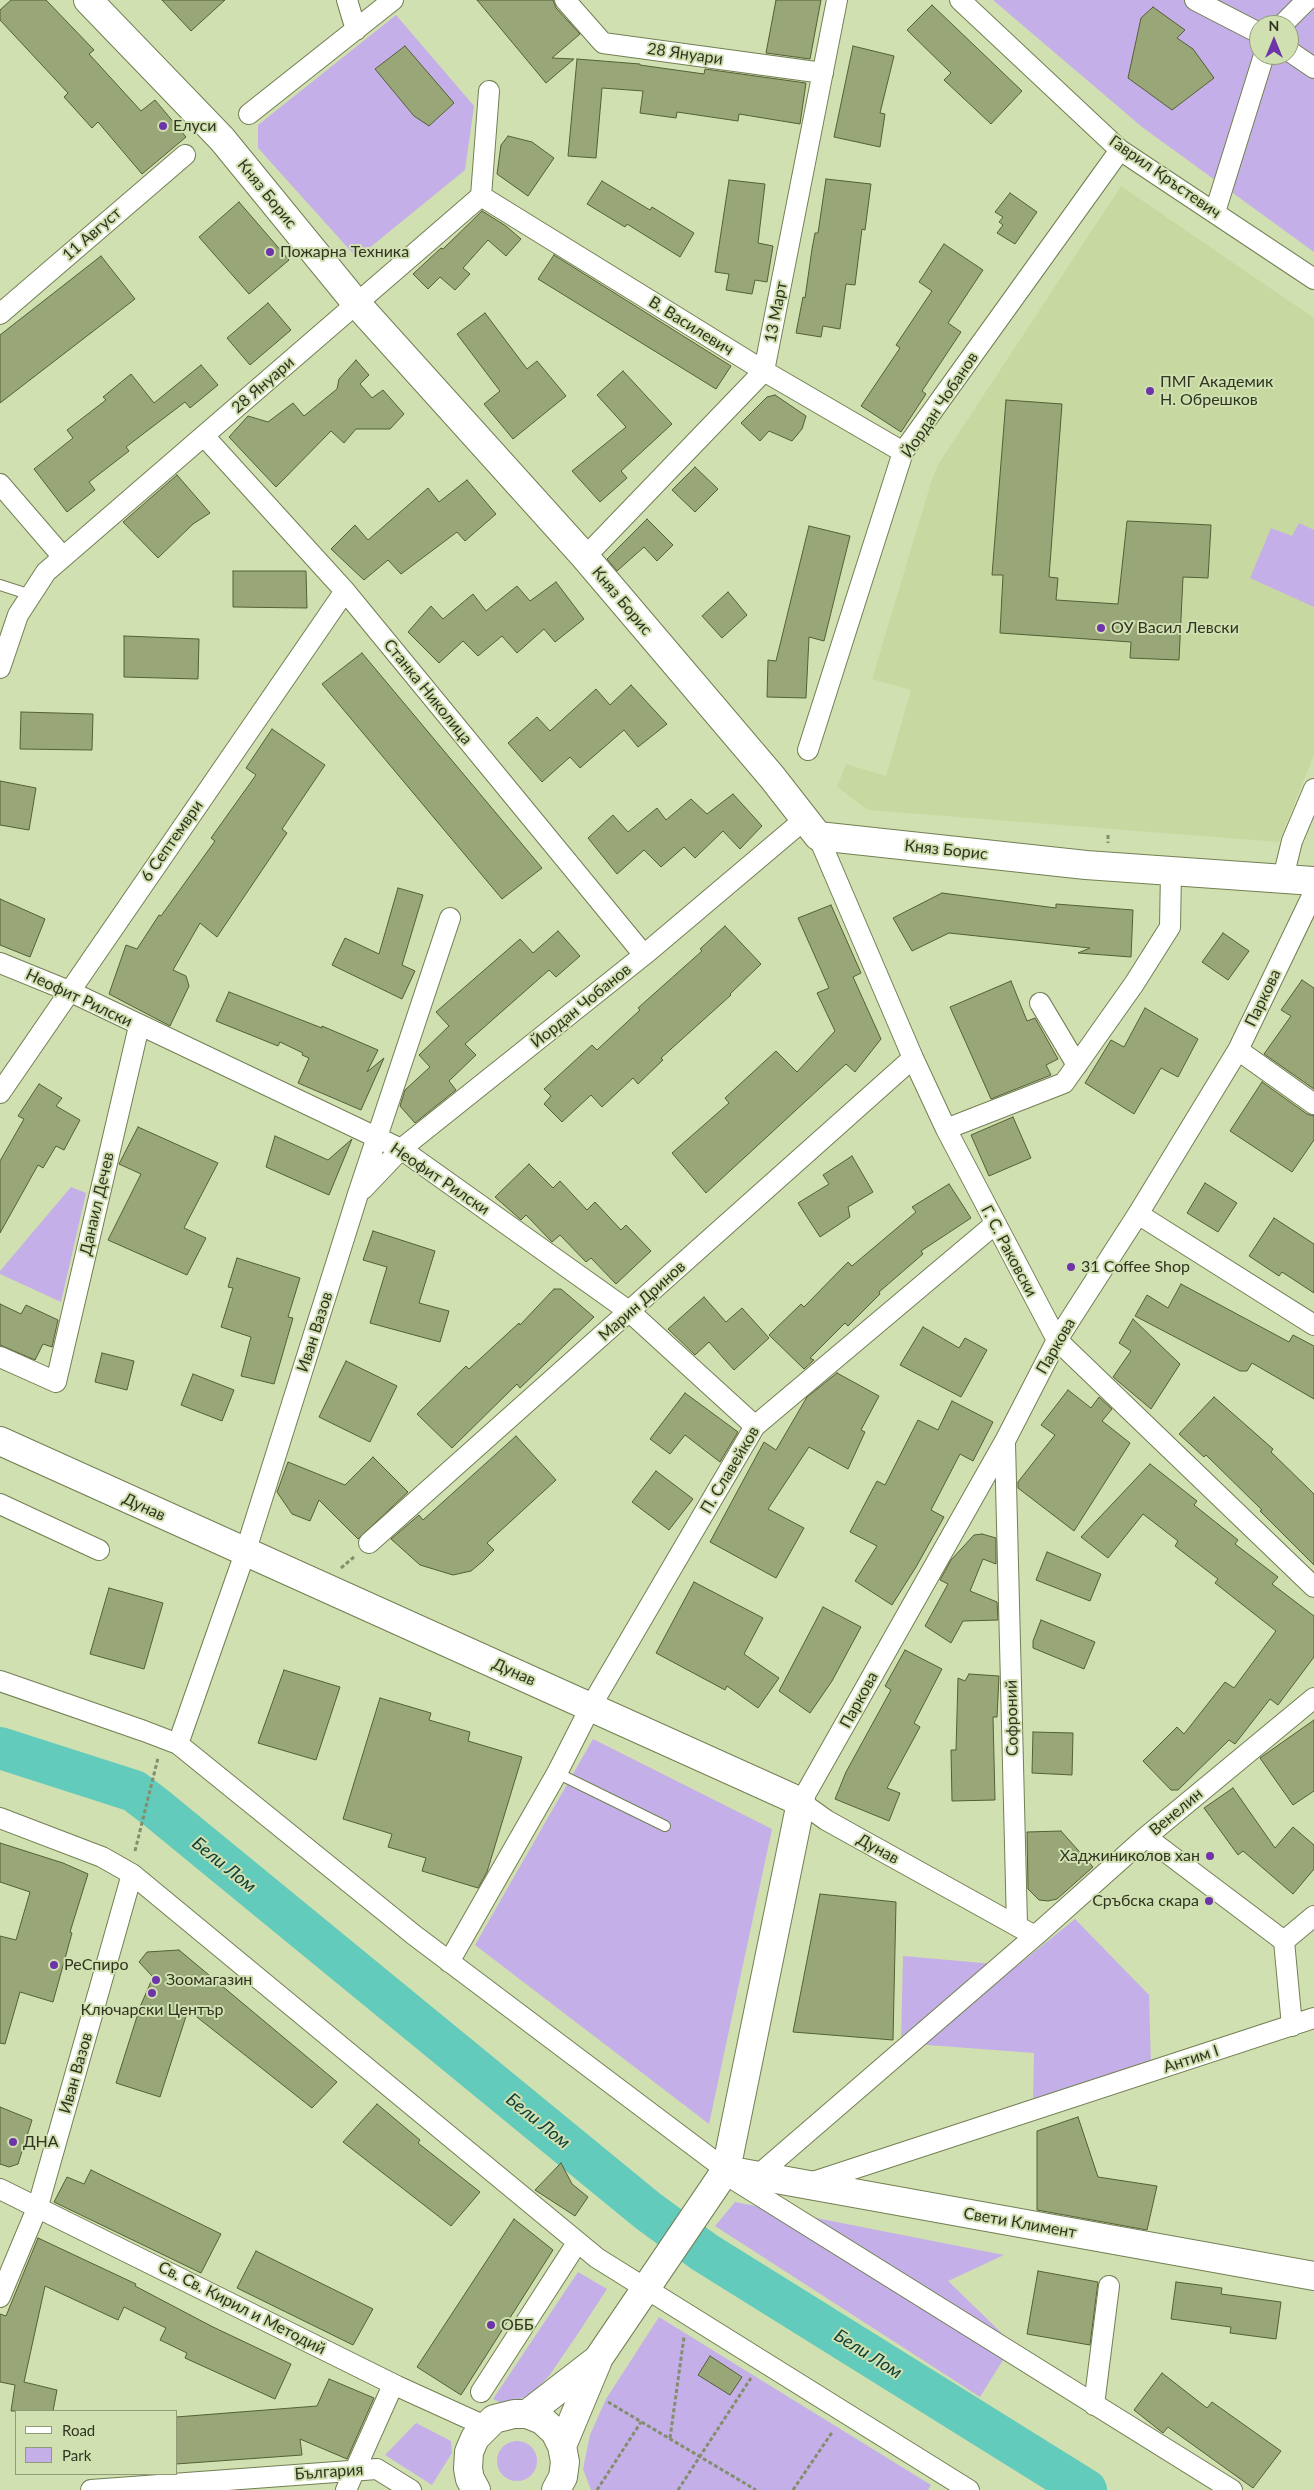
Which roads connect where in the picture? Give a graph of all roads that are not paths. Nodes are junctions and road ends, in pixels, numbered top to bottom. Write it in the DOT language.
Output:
graph roads {
  1 [pos="88,0"];
  2 [pos="346,0"];
  3 [pos="393,0"];
  4 [pos="565,0"];
  5 [pos="837,0"];
  6 [pos="960,0"];
  7 [pos="1195,0"];
  8 [pos="1307,0"];
  9 [pos="1292,15"];
  10 [pos="1249,28"];
  11 [pos="356,30"];
  12 [pos="1299,58"];
  13 [pos="1261,65"];
  14 [pos="1314,68"];
  15 [pos="823,73"];
  16 [pos="489,91"];
  17 [pos="249,114"];
  18 [pos="1120,150"];
  19 [pos="185,155"];
  20 [pos="481,196"];
  21 [pos="1215,212"];
  22 [pos="1314,279"];
  23 [pos="356,303"];
  24 [pos="0,314"];
  25 [pos="764,371"];
  26 [pos="204,436"];
  27 [pos="903,452"];
  28 [pos="0,484"];
  29 [pos="63,557"];
  30 [pos="585,557"];
  31 [pos="0,585"];
  32 [pos="345,591"];
  33 [pos="31,595"];
  34 [pos="0,668"];
  35 [pos="808,750"];
  36 [pos="1314,789"];
  37 [pos="812,827"];
  38 [pos="1171,871"];
  39 [pos="1283,878"];
  40 [pos="1314,881"];
  41 [pos="1314,892"];
  42 [pos="450,918"];
  43 [pos="644,955"];
  44 [pos="0,963"];
  45 [pos="69,991"];
  46 [pos="1040,1003"];
  47 [pos="139,1026"];
  48 [pos="1238,1050"];
  49 [pos="913,1058"];
  50 [pos="1076,1065"];
  51 [pos="0,1093"];
  52 [pos="1314,1104"];
  53 [pos="946,1129"];
  54 [pos="377,1138"];
  55 [pos="401,1149"];
  56 [pos="358,1194"];
  57 [pos="1138,1214"];
  58 [pos="995,1224"];
  59 [pos="630,1312"];
  60 [pos="1314,1325"];
  61 [pos="1057,1340"];
  62 [pos="0,1357"];
  63 [pos="755,1426"];
  64 [pos="0,1441"];
  65 [pos="1005,1441"];
  66 [pos="0,1504"];
  67 [pos="369,1543"];
  68 [pos="99,1550"];
  69 [pos="245,1553"];
  70 [pos="1314,1587"];
  71 [pos="0,1681"];
  72 [pos="1314,1698"];
  73 [pos="591,1706"];
  74 [pos="178,1744"];
  75 [pos="557,1773"];
  76 [pos="801,1802"];
  77 [pos="0,1818"];
  78 [pos="665,1826"];
  79 [pos="1146,1837"];
  80 [pos="132,1874"];
  81 [pos="1314,1916"];
  82 [pos="1017,1926"];
  83 [pos="1035,1936"];
  84 [pos="1284,1941"];
  85 [pos="449,1962"];
  86 [pos="1314,2018"];
  87 [pos="1292,2026"];
  88 [pos="725,2172"];
  89 [pos="757,2176"];
  90 [pos="808,2184"];
  91 [pos="0,2189"];
  92 [pos="38,2206"];
  93 [pos="577,2243"];
  94 [pos="1314,2276"];
  95 [pos="1109,2286"];
  96 [pos="646,2290"];
  97 [pos="0,2297"];
  98 [pos="598,2359"];
  99 [pos="393,2385"];
  100 [pos="481,2392"];
  101 [pos="1094,2405"];
  102 [pos="526,2414"];
  103 [pos="484,2426"];
  104 [pos="562,2446"];
  105 [pos="354,2470"];
  106 [pos="468,2486"];
  107 [pos="563,2486"];
  108 [pos="91,2490"];
  109 [pos="346,2490"];
  110 [pos="410,2490"];
  111 [pos="969,2490"];
  112 [pos="1232,2490"];
  1 -- 23 [label="street, Княз Борис"];
  2 -- 11 [label="street"];
  3 -- 11 [label="street"];
  4 -- 15 [label="street, 28 Януари"];
  5 -- 15 [label="street, 13 Март"];
  6 -- 18 [label="street, Гаврил Кръстевич"];
  7 -- 10 [label="street"];
  8 -- 9 [label="street"];
  11 -- 17 [label="street"];
  12 -- 14 [label="street"];
  13 -- 21 [label="street"];
  15 -- 25 [label="street, 13 Март"];
  16 -- 20 [label="street"];
  18 -- 21 [label="street, Гаврил Кръстевич"];
  18 -- 27 [label="street, Йордан Чобанов"];
  19 -- 24 [label="street, 11 Август"];
  20 -- 23 [label="street, 28 Януари"];
  20 -- 25 [label="street, В. Василевич"];
  21 -- 22 [label="street, Гаврил Кръстевич"];
  23 -- 26 [label="street, 28 Януари"];
  23 -- 30 [label="street, Княз Борис"];
  25 -- 27 [label="street, В. Василевич"];
  25 -- 30 [label="street"];
  26 -- 29 [label="street, 28 Януари"];
  26 -- 32 [label="street, Станка Николица"];
  27 -- 35 [label="street, Йордан Чобанов"];
  28 -- 29 [label="street"];
  29 -- 33 [label="street, 28 Януари"];
  30 -- 37 [label="street, Княз Борис"];
  31 -- 33 [label="lane"];
  32 -- 43 [label="street, Станка Николица"];
  32 -- 45 [label="street, 6 Септември"];
  33 -- 34 [label="street, 28 Януари"];
  36 -- 39 [label="street"];
  37 -- 38 [label="street, Княз Борис"];
  37 -- 43 [label="street, Йордан Чобанов"];
  37 -- 49 [label="street, Г. С. Раковски"];
  38 -- 39 [label="street, Княз Борис"];
  38 -- 50 [label="street"];
  39 -- 40 [label="street, Княз Борис"];
  41 -- 48 [label="street, Паркова"];
  42 -- 54 [label="street, Иван Вазов"];
  43 -- 55 [label="street, Йордан Чобанов"];
  44 -- 45 [label="street, Неофит Рилски"];
  45 -- 47 [label="street, Неофит Рилски"];
  45 -- 51 [label="street, 6 Септември"];
  46 -- 50 [label="street"];
  47 -- 54 [label="street, Неофит Рилски"];
  47 -- 62 [label="street, Данаил Дечев"];
  48 -- 52 [label="street"];
  48 -- 57 [label="street, Паркова"];
  49 -- 53 [label="street, Г. С. Раковски"];
  49 -- 59 [label="street, Марин Дринов"];
  50 -- 53 [label="street"];
  53 -- 58 [label="street, Г. С. Раковски"];
  54 -- 55 [label="street, Неофит Рилски"];
  54 -- 56 [label="street, Иван Вазов"];
  55 -- 56 [label="street, Йордан Чобанов"];
  55 -- 59 [label="street, Неофит Рилски"];
  56 -- 69 [label="street, Иван Вазов"];
  57 -- 60 [label="street"];
  57 -- 61 [label="street, Паркова"];
  58 -- 61 [label="street, Г. С. Раковски"];
  58 -- 63 [label="street, П. Славейков"];
  59 -- 63 [label="street, Неофит Рилски"];
  59 -- 67 [label="street, Марин Дринов"];
  61 -- 65 [label="street, Паркова"];
  61 -- 70 [label="street, Г. С. Раковски"];
  63 -- 73 [label="street, П. Славейков"];
  64 -- 69 [label="street, Дунав"];
  65 -- 76 [label="street, Паркова"];
  65 -- 82 [label="street, Софроний"];
  66 -- 68 [label="street"];
  69 -- 73 [label="street, Дунав"];
  69 -- 74 [label="street, Иван Вазов"];
  71 -- 74 [label="street"];
  72 -- 79 [label="street, Венелин"];
  73 -- 75 [label="street, П. Славейков"];
  73 -- 76 [label="street, Дунав"];
  74 -- 85 [label="street"];
  75 -- 78 [label="lane"];
  75 -- 85 [label="street, П. Славейков"];
  76 -- 82 [label="street, Дунав"];
  76 -- 88 [label="street"];
  77 -- 80 [label="street"];
  79 -- 83 [label="street, Венелин"];
  79 -- 84 [label="street"];
  80 -- 92 [label="street, Иван Вазов"];
  80 -- 93 [label="street"];
  81 -- 84 [label="street"];
  82 -- 83 [label="street"];
  83 -- 89 [label="street, Венелин"];
  84 -- 87 [label="street"];
  85 -- 88 [label="street"];
  86 -- 87 [label="street, Антим I"];
  87 -- 90 [label="street, Антим I"];
  88 -- 89 [label="street, Свети Климент"];
  88 -- 96 [label="street"];
  88 -- 101 [label="street"];
  89 -- 90 [label="street, Свети Климент"];
  90 -- 94 [label="street, Свети Климент"];
  91 -- 92 [label="street, Св. Св. Кирил и Методий"];
  92 -- 97 [label="street, Иван Вазов"];
  92 -- 99 [label="street, Св. Св. Кирил и Методий"];
  93 -- 96 [label="street"];
  93 -- 100 [label="street"];
  95 -- 101 [label="street"];
  96 -- 98 [label="street"];
  96 -- 111 [label="street"];
  98 -- 102 [label="street"];
  98 -- 104 [label="street"];
  99 -- 103 [label="street, Св. Св. Кирил и Методий"];
  99 -- 105 [label="street"];
  101 -- 112 [label="street"];
  102 -- 103 [label="street"];
  102 -- 104 [label="street"];
  103 -- 106 [label="street"];
  104 -- 107 [label="street"];
  105 -- 108 [label="street, България"];
  105 -- 109 [label="street"];
  105 -- 110 [label="street, България"];
}
